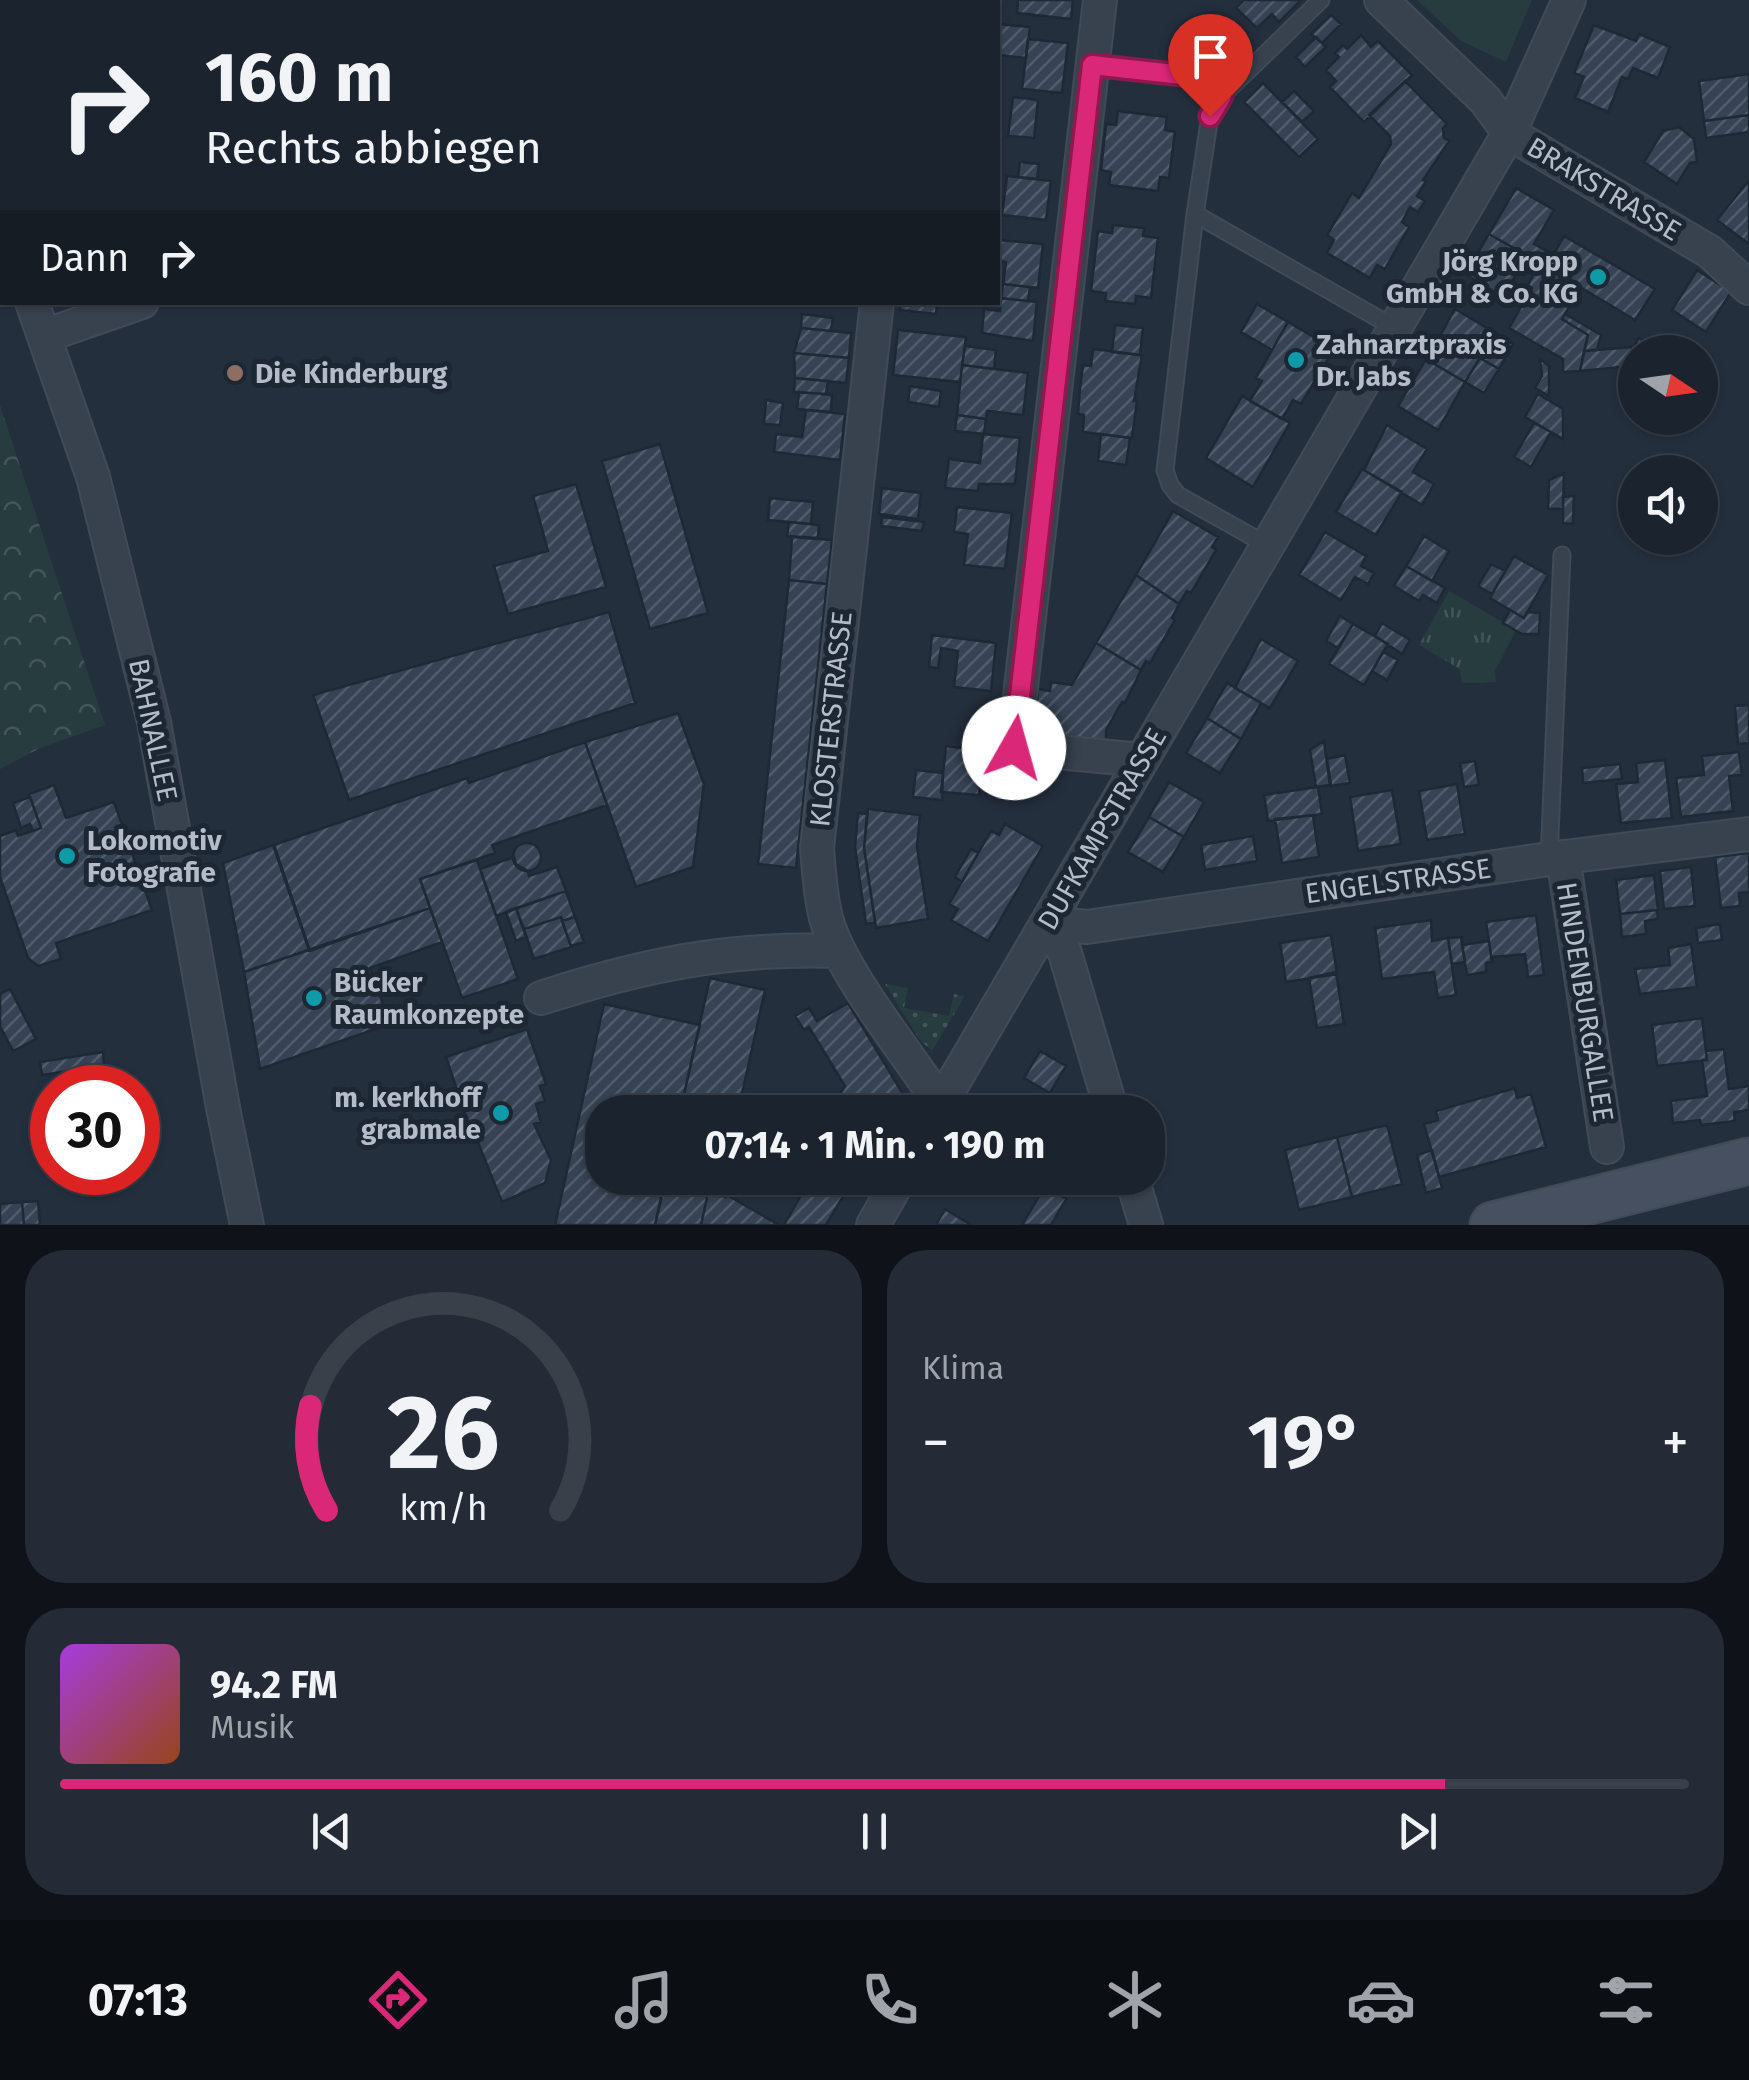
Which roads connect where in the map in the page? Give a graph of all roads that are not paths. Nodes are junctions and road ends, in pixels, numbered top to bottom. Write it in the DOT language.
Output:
graph roads {
  1 [pos="1100,0"];
  2 [pos="1322,0"];
  3 [pos="1381,0"];
  4 [pos="1569,0"];
  5 [pos="1092,65"];
  6 [pos="1222,96"];
  7 [pos="1509,133"];
  8 [pos="1195,214"];
  9 [pos="1749,288"];
  10 [pos="33,305"];
  11 [pos="133,305"];
  12 [pos="877,305"];
  13 [pos="1395,328"];
  14 [pos="44,336"];
  15 [pos="1267,545"];
  16 [pos="1562,555"];
  17 [pos="1142,760"];
  18 [pos="1749,834"];
  19 [pos="1556,858"];
  20 [pos="1048,922"];
  21 [pos="838,950"];
  22 [pos="541,998"];
  23 [pos="934,1095"];
  24 [pos="946,1095"];
  25 [pos="1107,1095"];
  26 [pos="1607,1147"];
  27 [pos="1749,1162"];
  28 [pos="890,1195"];
  29 [pos="1137,1195"];
  30 [pos="247,1225"];
  31 [pos="873,1225"];
  32 [pos="1146,1225"];
  33 [pos="1493,1225"];
  1 -- 5 [label="street"];
  2 -- 6 [label="lane"];
  3 -- 7 [label="street, BRAKSTRASSE"];
  4 -- 7 [label="street, DUFKAMPSTRASSE"];
  5 -- 6 [label="lane"];
  5 -- 17 [label="street"];
  6 -- 8 [label="lane"];
  7 -- 9 [label="street, BRAKSTRASSE"];
  7 -- 13 [label="street, DUFKAMPSTRASSE"];
  8 -- 13 [label="lane"];
  8 -- 15 [label="lane"];
  10 -- 14 [label="street, BAHNALLEE"];
  11 -- 14 [label="street"];
  12 -- 21 [label="street, KLOSTERSTRASSE"];
  13 -- 15 [label="street, DUFKAMPSTRASSE"];
  14 -- 30 [label="street, BAHNALLEE"];
  15 -- 17 [label="street, DUFKAMPSTRASSE"];
  16 -- 19 [label="lane"];
  17 -- 20 [label="street, DUFKAMPSTRASSE"];
  18 -- 19 [label="street, ENGELSTRASSE"];
  19 -- 20 [label="street, ENGELSTRASSE"];
  19 -- 26 [label="street, HINDENBURGALLEE"];
  20 -- 24 [label="street, DUFKAMPSTRASSE"];
  20 -- 25 [label="street"];
  21 -- 22 [label="street"];
  21 -- 23 [label="street, KLOSTERSTRASSE"];
  27 -- 33 [label="main road"];
  28 -- 31 [label="street"];
  29 -- 32 [label="street"];
}
